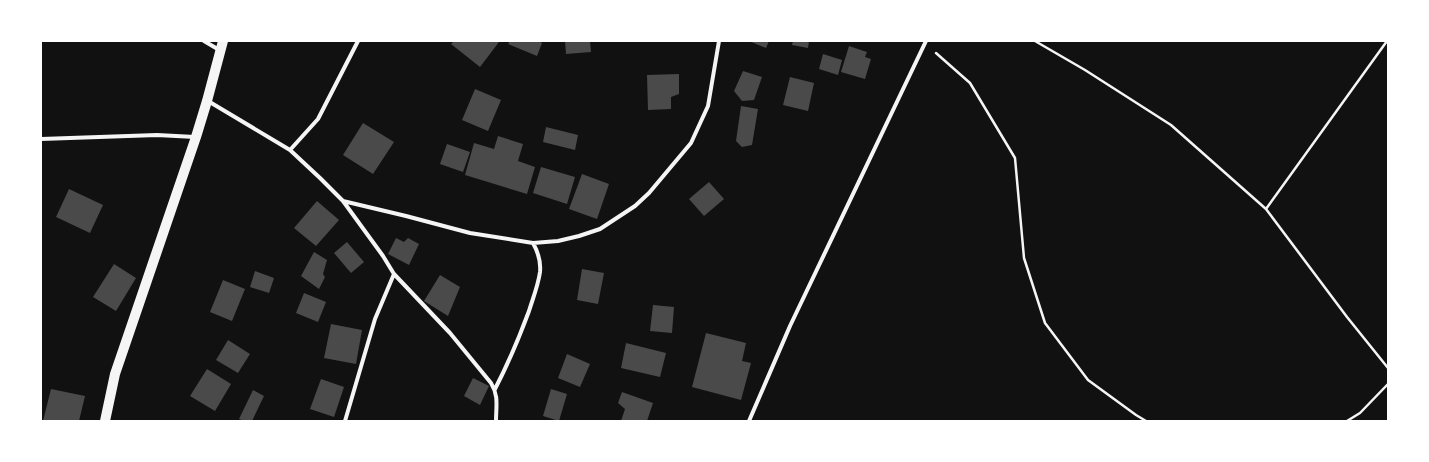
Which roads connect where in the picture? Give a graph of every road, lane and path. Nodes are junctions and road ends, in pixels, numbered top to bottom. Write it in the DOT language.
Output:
graph roads {
  1 [pos="204,41"];
  2 [pos="223,41"];
  3 [pos="358,41"];
  4 [pos="719,41"];
  5 [pos="1035,41"];
  6 [pos="1387,41"];
  7 [pos="925,42"];
  8 [pos="221,51"];
  9 [pos="207,101"];
  10 [pos="196,137"];
  11 [pos="41,139"];
  12 [pos="290,150"];
  13 [pos="343,201"];
  14 [pos="1266,208"];
  15 [pos="533,243"];
  16 [pos="394,274"];
  17 [pos="1388,368"];
  18 [pos="1388,384"];
  19 [pos="495,389"];
  20 [pos="105,421"];
  21 [pos="345,421"];
  22 [pos="496,421"];
  23 [pos="749,421"];
  24 [pos="1146,421"];
  25 [pos="1347,421"];
  1 -- 8 [label="street"];
  2 -- 8 [label="main road"];
  3 -- 12 [label="street"];
  4 -- 15 [label="street"];
  5 -- 14 [label="path"];
  6 -- 14 [label="path"];
  7 -- 23 [label="street"];
  7 -- 24 [label="path"];
  8 -- 9 [label="main road"];
  9 -- 10 [label="main road"];
  9 -- 12 [label="street"];
  10 -- 11 [label="street"];
  10 -- 20 [label="main road"];
  12 -- 13 [label="street"];
  13 -- 15 [label="street"];
  13 -- 16 [label="street"];
  14 -- 17 [label="path"];
  15 -- 19 [label="street"];
  16 -- 19 [label="street"];
  16 -- 21 [label="street"];
  18 -- 25 [label="path"];
  19 -- 22 [label="street"];
}
